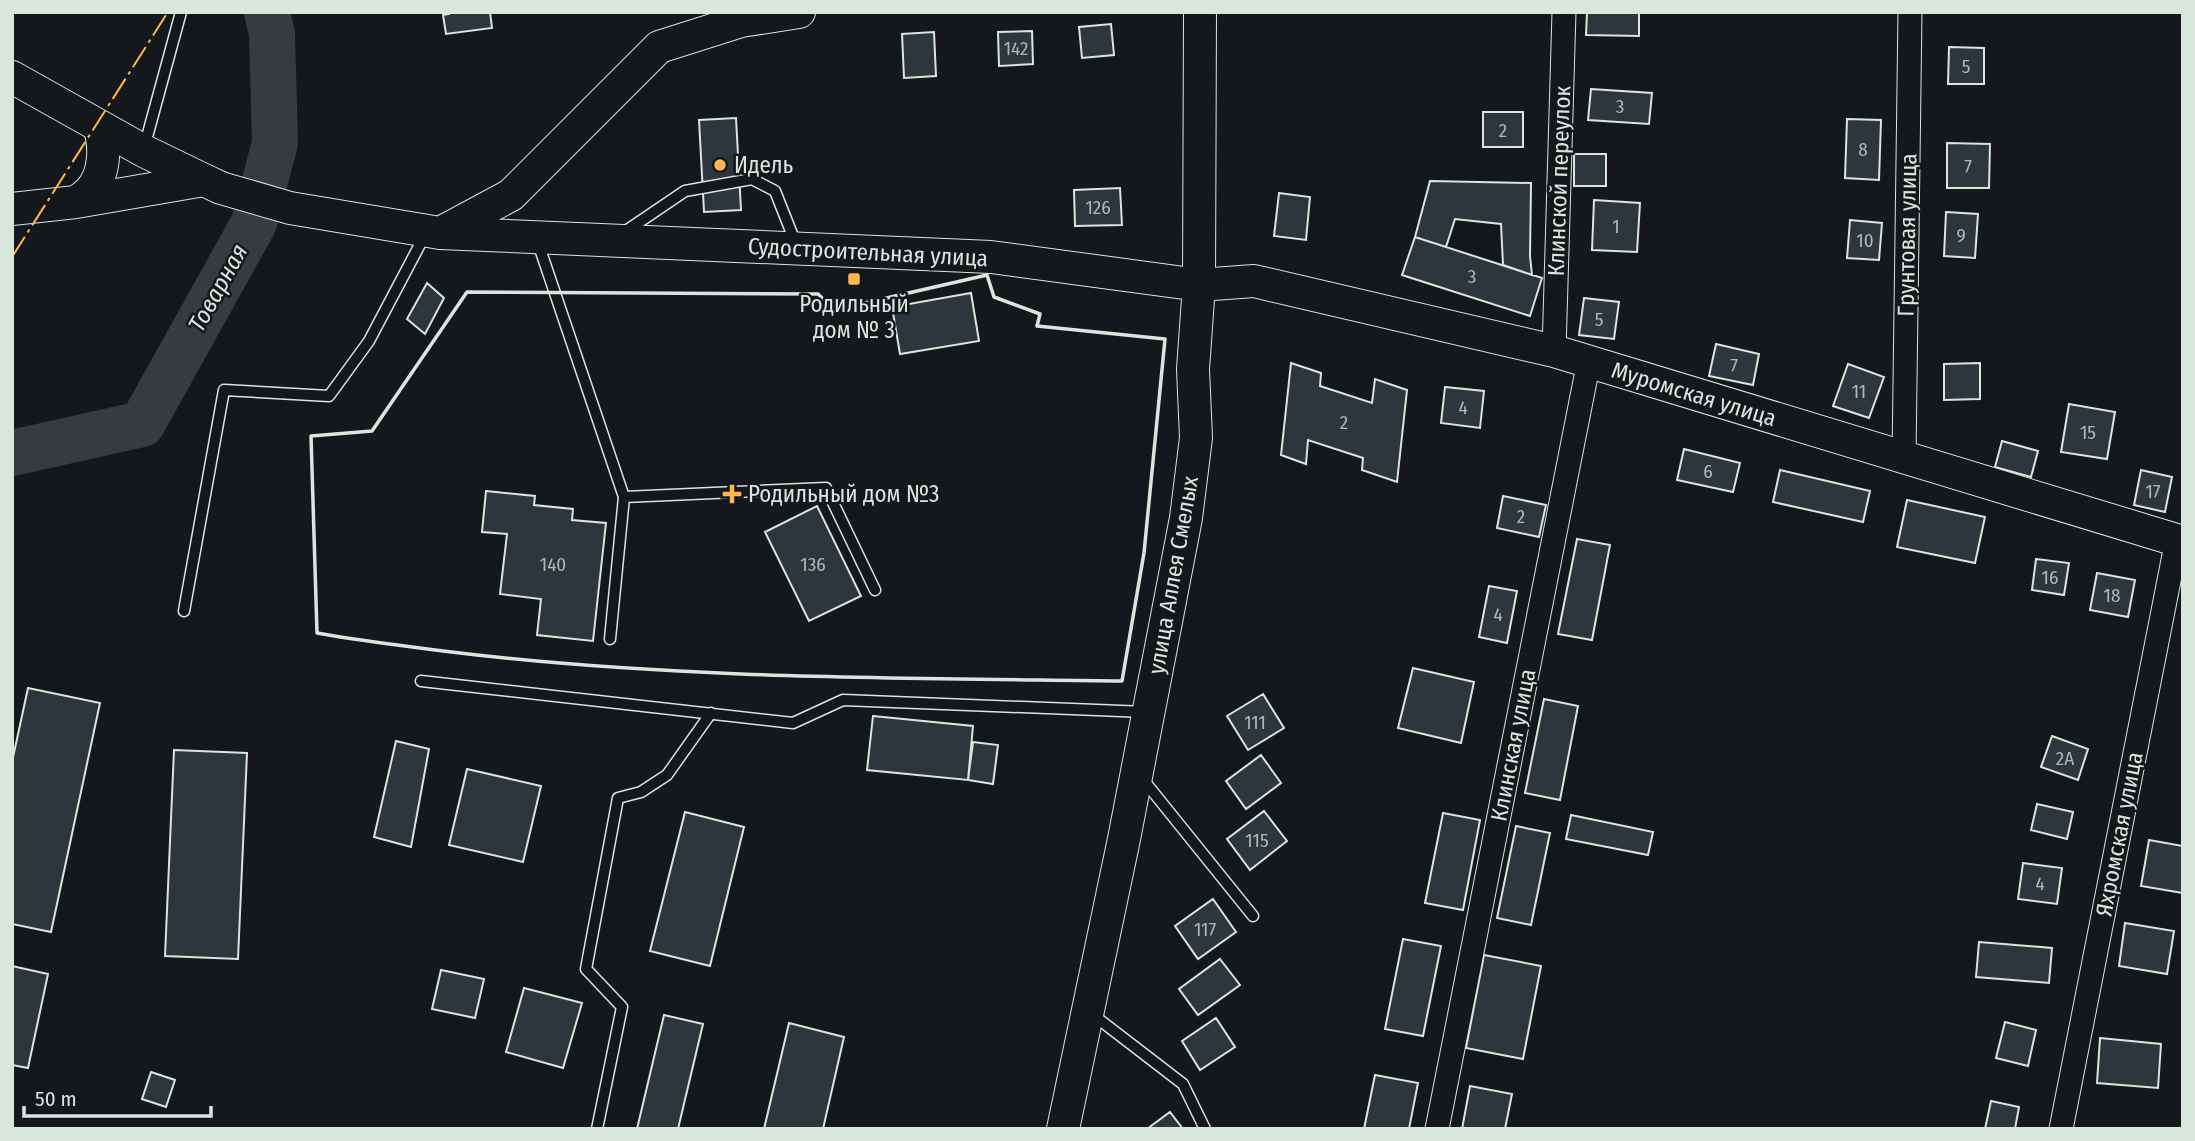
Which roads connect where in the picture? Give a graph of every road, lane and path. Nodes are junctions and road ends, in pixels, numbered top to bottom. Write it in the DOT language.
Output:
graph roads {
  1 [pos="181,12"];
  2 [pos="799,12"];
  3 [pos="1200,12"];
  4 [pos="1564,12"];
  5 [pos="1910,12"];
  6 [pos="12,77"];
  7 [pos="99,126"];
  8 [pos="144,150"];
  9 [pos="213,184"];
  10 [pos="511,195"];
  11 [pos="76,202"];
  12 [pos="12,209"];
  13 [pos="434,232"];
  14 [pos="536,237"];
  15 [pos="612,240"];
  16 [pos="797,248"];
  17 [pos="1199,285"];
  18 [pos="1554,351"];
  19 [pos="1589,361"];
  20 [pos="1904,457"];
  21 [pos="624,498"];
  22 [pos="2180,541"];
  23 [pos="875,590"];
  24 [pos="184,611"];
  25 [pos="610,639"];
  26 [pos="421,681"];
  27 [pos="711,713"];
  28 [pos="1149,713"];
  29 [pos="1137,772"];
  30 [pos="1253,916"];
  31 [pos="1088,1010"];
  32 [pos="597,1129"];
  33 [pos="1063,1129"];
  34 [pos="1205,1129"];
  35 [pos="1437,1129"];
  36 [pos="2061,1129"];
  1 -- 8 [label="lane"];
  2 -- 10 [label="main road"];
  3 -- 17 [label="main road, улица Аллея Смелых"];
  4 -- 18 [label="street, Клинской переулок"];
  5 -- 20 [label="street, Грунтовая улица"];
  6 -- 7 [label="main road, Судостроительная улица"];
  7 -- 8 [label="main road, Судостроительная улица"];
  7 -- 11 [label="main road"];
  8 -- 9 [label="main road, Судостроительная улица"];
  9 -- 11 [label="main road"];
  9 -- 13 [label="main road, Судостроительная улица"];
  10 -- 13 [label="main road"];
  10 -- 14 [label="main road"];
  11 -- 12 [label="main road"];
  13 -- 14 [label="main road, Судостроительная улица"];
  13 -- 24 [label="lane"];
  14 -- 15 [label="main road, Судостроительная улица"];
  14 -- 21 [label="lane"];
  15 -- 16 [label="main road, Судостроительная улица"];
  15 -- 16 [label="lane"];
  16 -- 17 [label="main road, Судостроительная улица"];
  17 -- 18 [label="main road, Муромская улица"];
  17 -- 28 [label="main road, улица Аллея Смелых"];
  18 -- 19 [label="main road, Муромская улица"];
  19 -- 20 [label="main road, Муромская улица"];
  19 -- 35 [label="street, Клинская улица"];
  20 -- 22 [label="main road, Муромская улица"];
  21 -- 23 [label="lane"];
  21 -- 25 [label="lane"];
  22 -- 36 [label="street, Яхромская улица"];
  26 -- 27 [label="lane"];
  27 -- 28 [label="lane"];
  27 -- 32 [label="lane"];
  28 -- 29 [label="main road, улица Аллея Смелых"];
  29 -- 30 [label="lane"];
  29 -- 31 [label="main road, улица Аллея Смелых"];
  31 -- 33 [label="main road, улица Аллея Смелых"];
  31 -- 34 [label="lane"];
}
